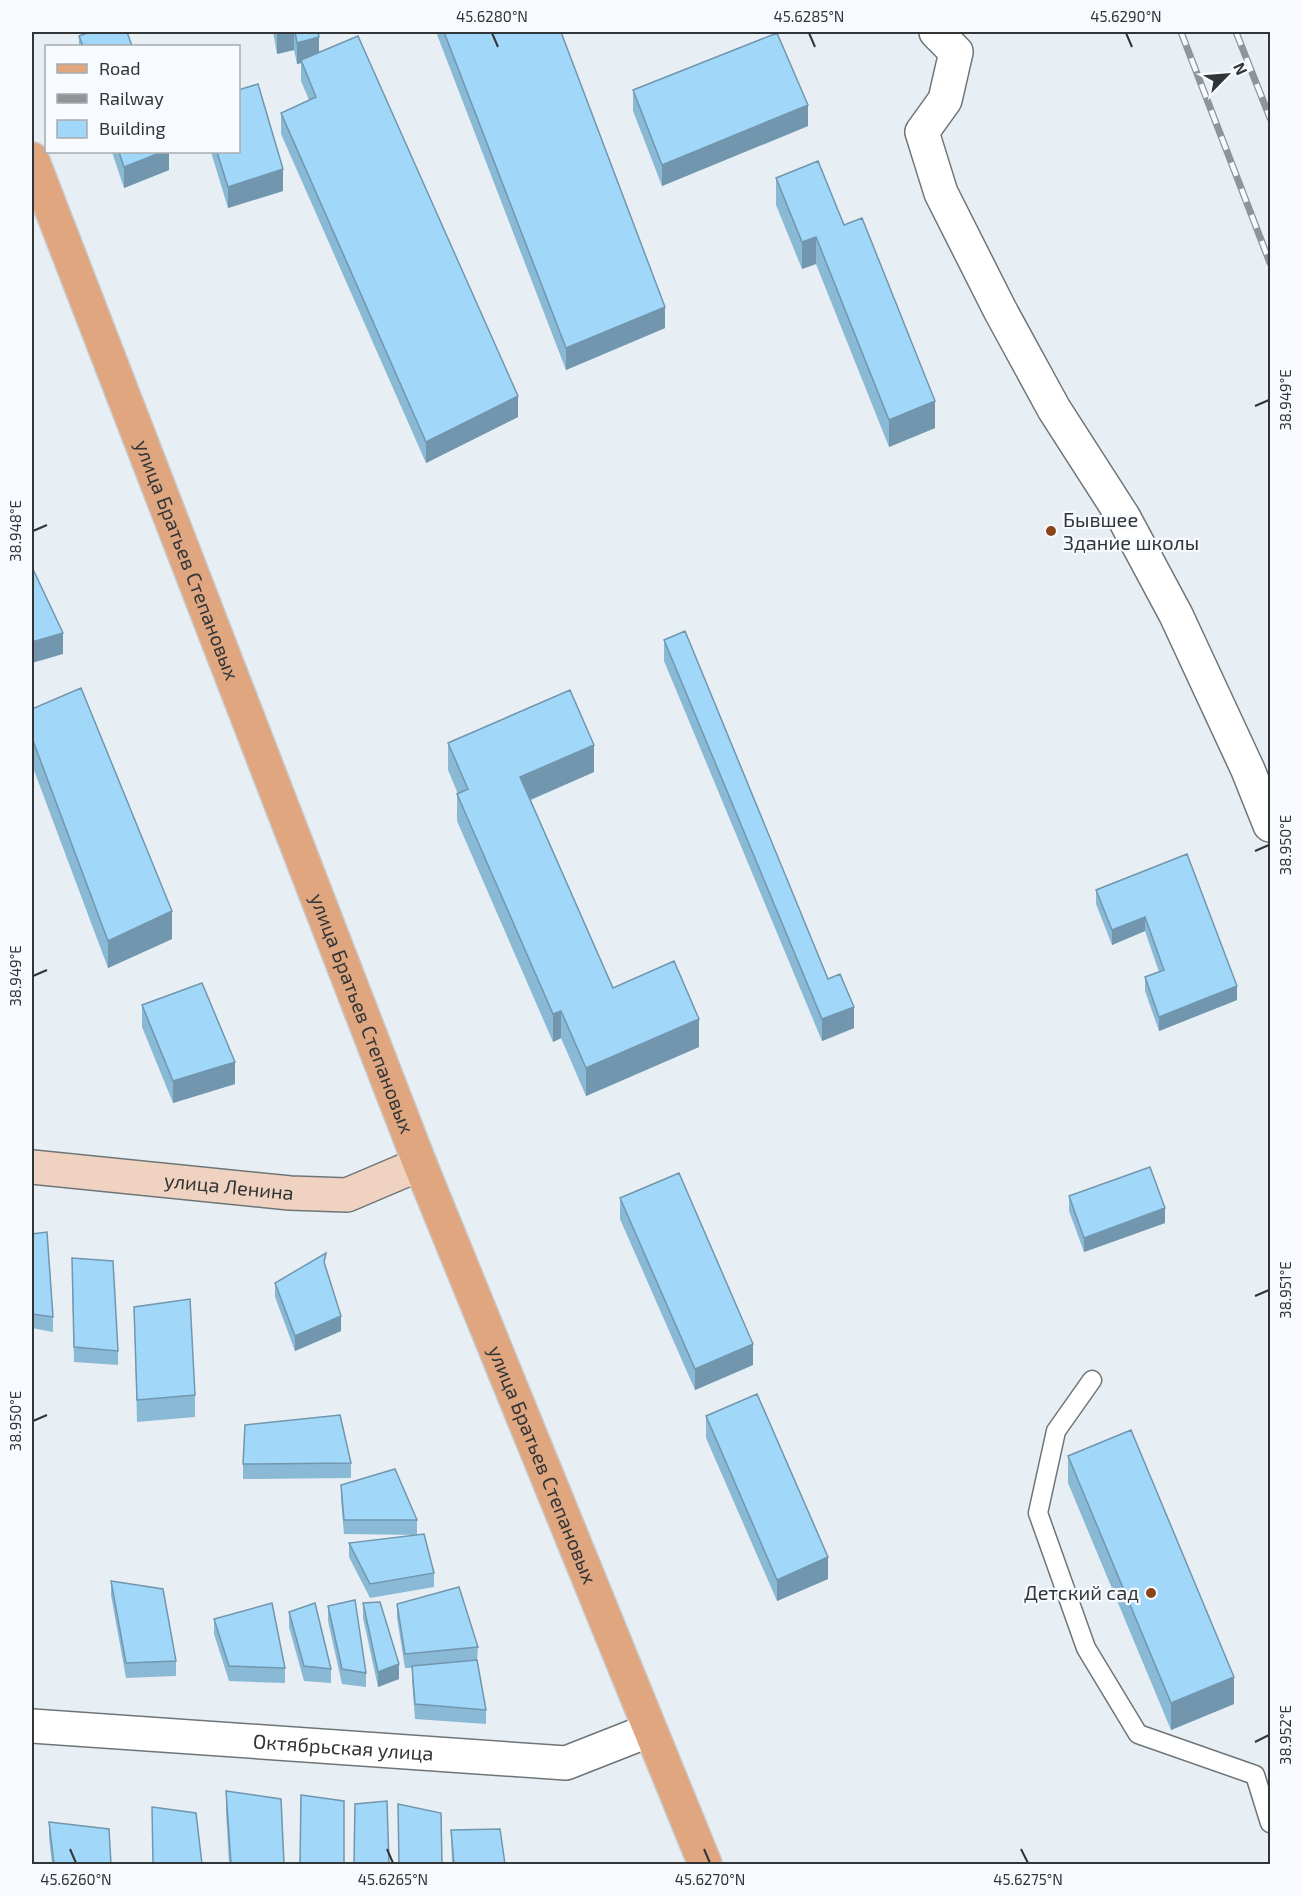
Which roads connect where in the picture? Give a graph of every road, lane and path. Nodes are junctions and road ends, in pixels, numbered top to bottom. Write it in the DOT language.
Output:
graph roads {
  1 [pos="936,32"];
  2 [pos="32,159"];
  3 [pos="1270,825"];
  4 [pos="420,1164"];
  5 [pos="32,1167"];
  6 [pos="1092,1380"];
  7 [pos="32,1726"];
  8 [pos="650,1730"];
  9 [pos="1270,1823"];
  10 [pos="705,1864"];
  1 -- 3 [label="street"];
  2 -- 4 [label="main road, улица Братьев Степановых"];
  4 -- 5 [label="main road, улица Ленина"];
  4 -- 8 [label="main road, улица Братьев Степановых"];
  6 -- 9 [label="lane"];
  7 -- 8 [label="street, Октябрьская улица"];
  8 -- 10 [label="main road, улица Братьев Степановых"];
}
